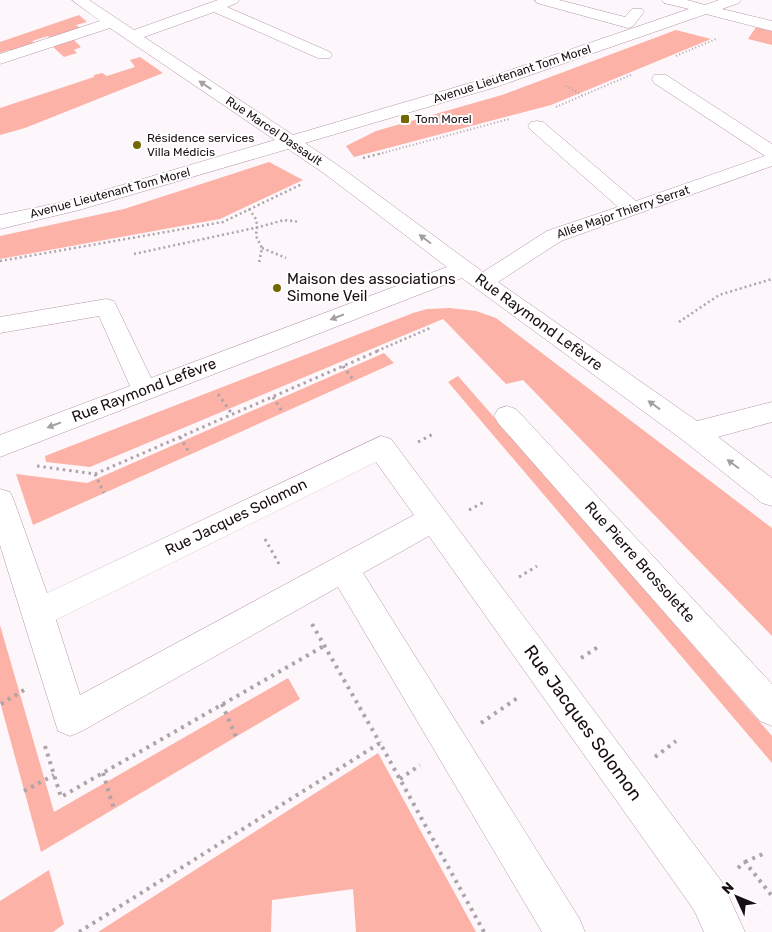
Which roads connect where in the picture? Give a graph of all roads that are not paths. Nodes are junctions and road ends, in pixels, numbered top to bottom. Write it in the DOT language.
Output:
graph roads {
  1 [pos="79,0"];
  2 [pos="232,0"];
  3 [pos="542,0"];
  4 [pos="668,0"];
  5 [pos="734,0"];
  6 [pos="216,7"];
  7 [pos="706,9"];
  8 [pos="637,12"];
  9 [pos="112,22"];
  10 [pos="772,26"];
  11 [pos="131,36"];
  12 [pos="324,56"];
  13 [pos="0,59"];
  14 [pos="660,79"];
  15 [pos="537,126"];
  16 [pos="289,141"];
  17 [pos="772,152"];
  18 [pos="772,160"];
  19 [pos="633,209"];
  20 [pos="0,222"];
  21 [pos="473,275"];
  22 [pos="0,326"];
  23 [pos="144,390"];
  24 [pos="772,412"];
  25 [pos="507,416"];
  26 [pos="693,433"];
  27 [pos="0,446"];
  28 [pos="772,494"];
  29 [pos="0,501"];
  30 [pos="433,519"];
  31 [pos="343,568"];
  32 [pos="38,612"];
  33 [pos="772,709"];
  34 [pos="565,932"];
  35 [pos="725,932"];
  1 -- 9 [label="street, Rue Marcel Dassault"];
  2 -- 6 [label="street"];
  3 -- 8 [label="street"];
  4 -- 7 [label="street"];
  5 -- 7 [label="street, Avenue Lieutenant Tom Morel"];
  6 -- 11 [label="street"];
  6 -- 12 [label="street"];
  7 -- 10 [label="street"];
  7 -- 16 [label="street, Avenue Lieutenant Tom Morel"];
  9 -- 11 [label="street, Rue Marcel Dassault"];
  9 -- 13 [label="street"];
  16 -- 11 [label="street, Rue Marcel Dassault, one-way"];
  14 -- 17 [label="street"];
  15 -- 19 [label="street"];
  16 -- 20 [label="street, Avenue Lieutenant Tom Morel"];
  21 -- 16 [label="street, Rue Marcel Dassault, one-way"];
  18 -- 19 [label="street, Allée Major Thierry Serrat"];
  19 -- 21 [label="street, Allée Major Thierry Serrat"];
  21 -- 23 [label="street, Rue Raymond Lefèvre, one-way"];
  26 -- 21 [label="street, Rue Raymond Lefèvre, one-way"];
  22 -- 23 [label="street"];
  23 -- 27 [label="street, Rue Raymond Lefèvre, one-way"];
  24 -- 26 [label="street"];
  25 -- 33 [label="street, Rue Pierre Brossolette"];
  28 -- 26 [label="street, Rue Raymond Lefèvre, one-way"];
  29 -- 32 [label="street"];
  30 -- 31 [label="street"];
  30 -- 32 [label="street, Rue Jacques Solomon"];
  30 -- 35 [label="street, Rue Jacques Solomon"];
  31 -- 32 [label="street"];
  31 -- 34 [label="street"];
}
